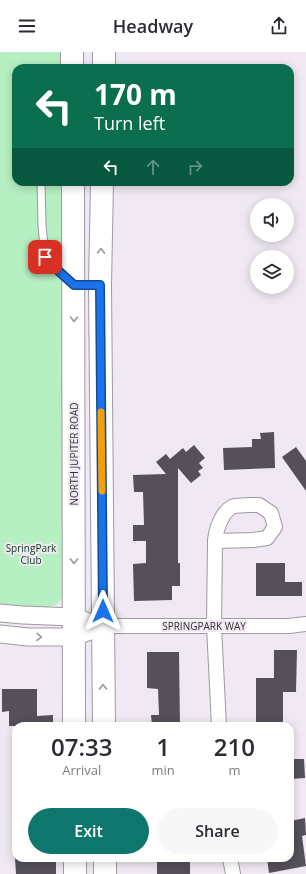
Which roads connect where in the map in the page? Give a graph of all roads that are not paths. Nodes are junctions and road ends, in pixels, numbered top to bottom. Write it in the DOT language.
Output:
graph roads {
  1 [pos="72,52"];
  2 [pos="104,52"];
  3 [pos="72,64"];
  4 [pos="104,64"];
  5 [pos="41,186"];
  6 [pos="73,186"];
  7 [pos="102,186"];
  8 [pos="74,285"];
  9 [pos="100,285"];
  10 [pos="215,541"];
  11 [pos="0,613"];
  12 [pos="306,624"];
  13 [pos="103,626"];
  14 [pos="214,626"];
  15 [pos="74,627"];
  16 [pos="0,634"];
  17 [pos="74,722"];
  18 [pos="104,722"];
  19 [pos="219,722"];
  20 [pos="75,862"];
  21 [pos="105,862"];
  22 [pos="231,862"];
  23 [pos="75,874"];
  24 [pos="105,874"];
  25 [pos="233,874"];
  1 -- 3 [label="main road"];
  2 -- 4 [label="main road"];
  5 -- 8 [label="lane"];
  6 -- 8 [label="main road, NORTH JUPITER ROAD"];
  9 -- 7 [label="main road, one-way"];
  8 -- 9 [label="main road"];
  8 -- 15 [label="main road, NORTH JUPITER ROAD, one-way"];
  9 -- 13 [label="main road"];
  10 -- 14 [label="street"];
  11 -- 15 [label="street, SPRINGPARK WAY"];
  12 -- 14 [label="street, SPRINGPARK WAY"];
  13 -- 14 [label="street, SPRINGPARK WAY"];
  13 -- 15 [label="street, SPRINGPARK WAY"];
  18 -- 13 [label="main road, one-way"];
  14 -- 19 [label="street"];
  16 -- 15 [label="street, SPRINGPARK WAY, one-way"];
  15 -- 17 [label="main road, NORTH JUPITER ROAD"];
  20 -- 23 [label="main road"];
  21 -- 24 [label="main road"];
  22 -- 25 [label="street"];
}
